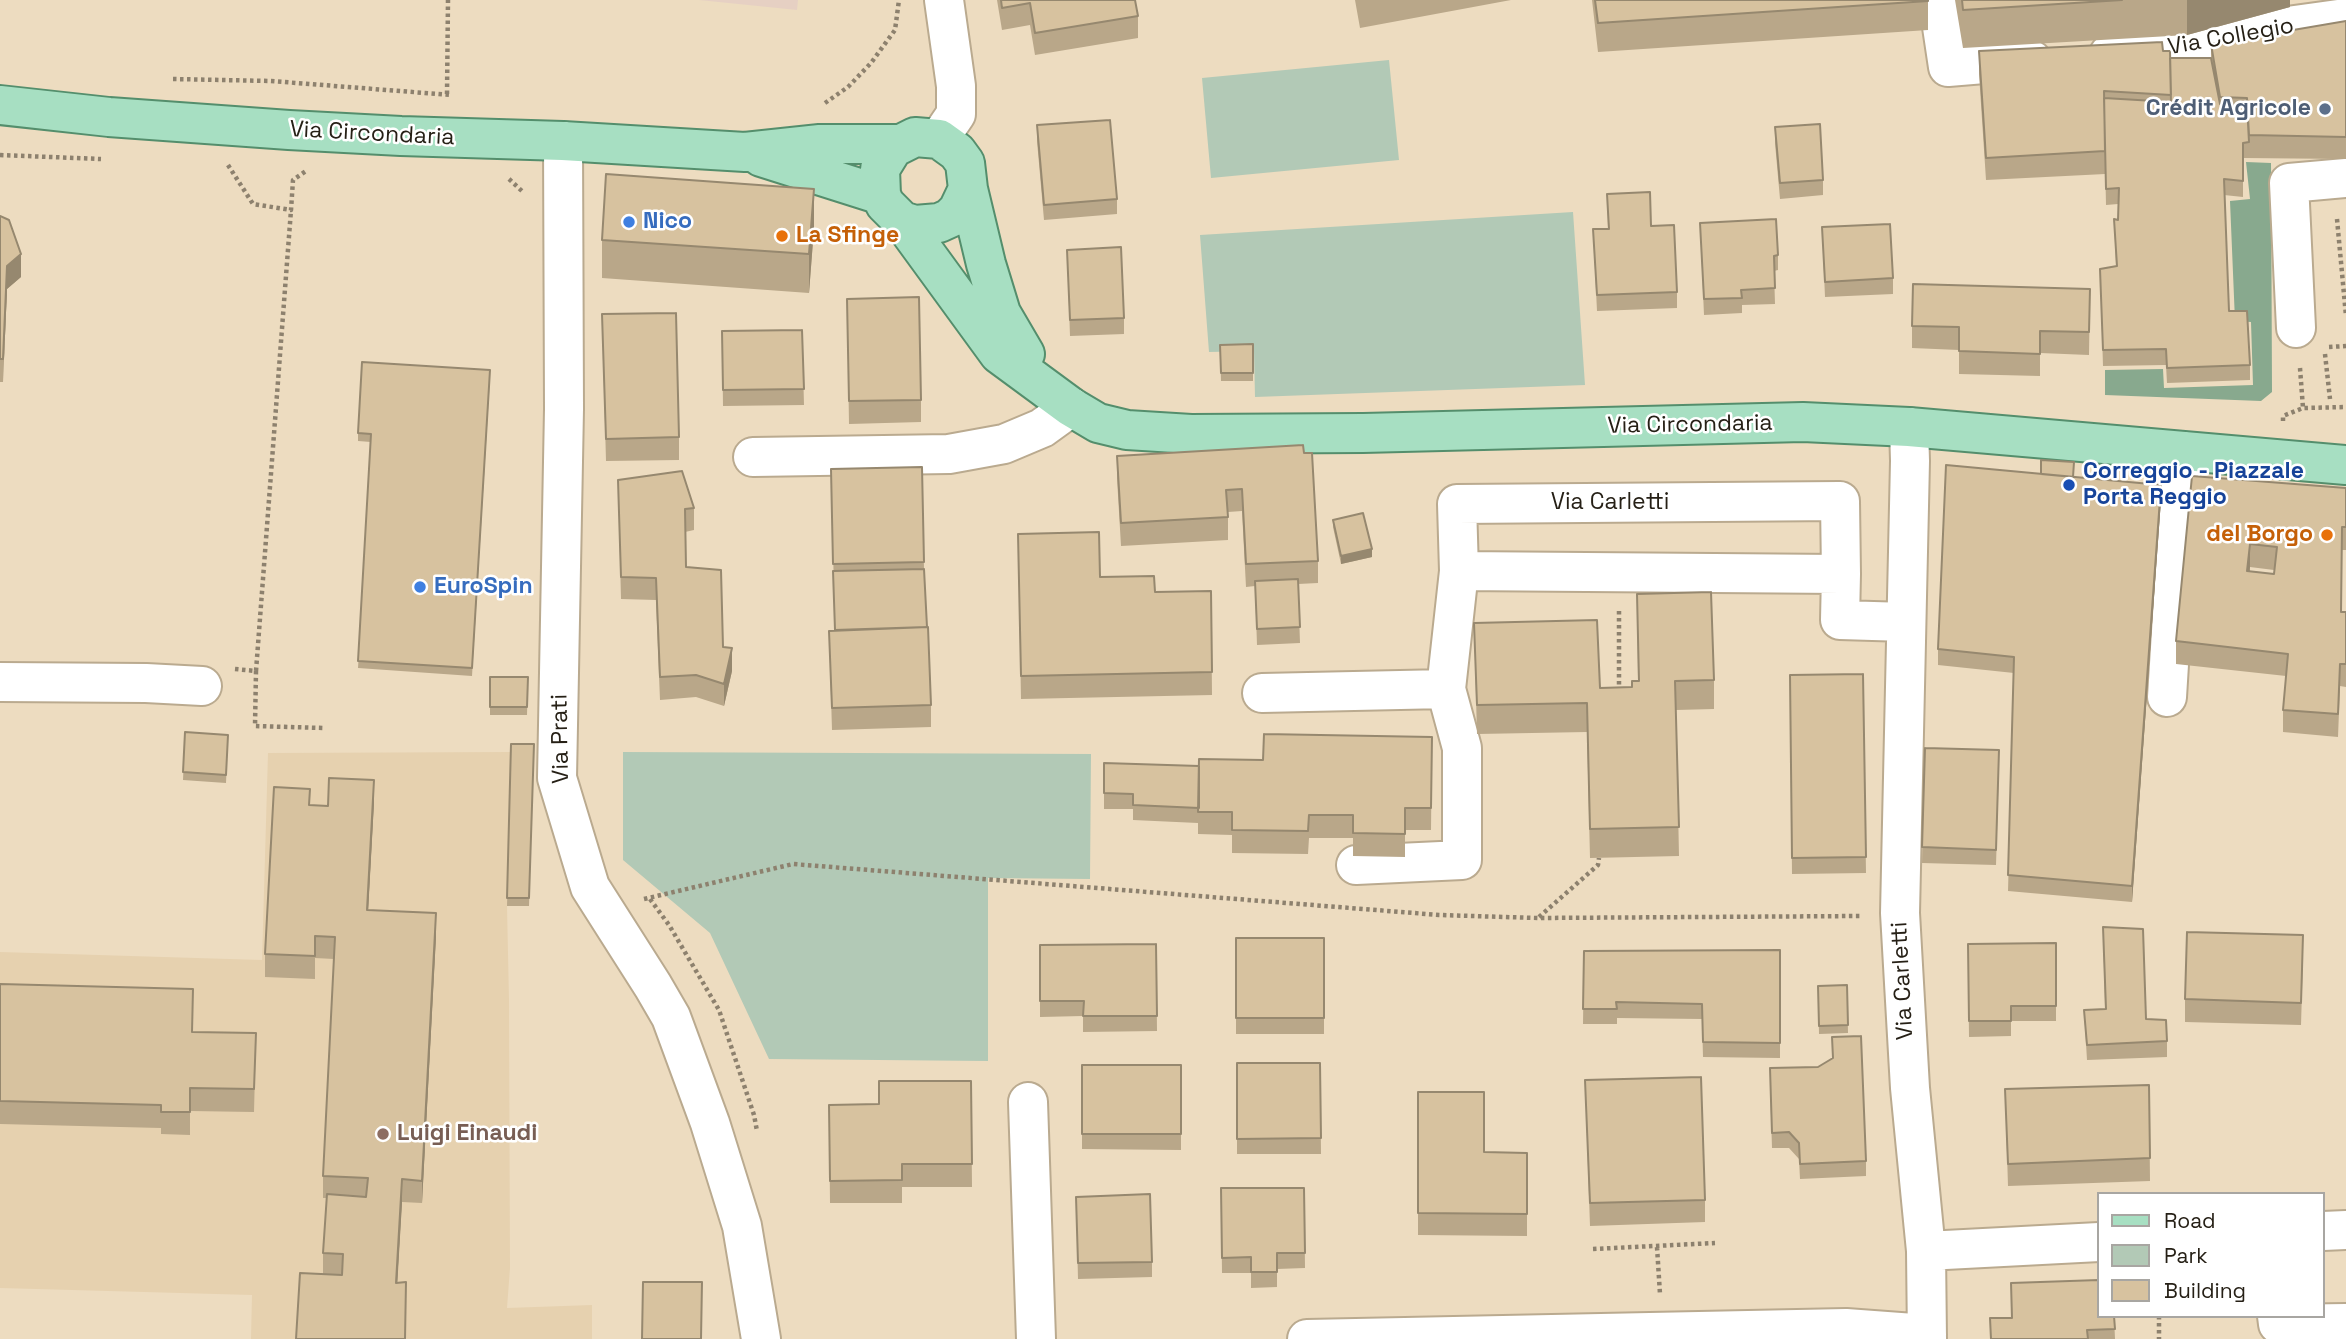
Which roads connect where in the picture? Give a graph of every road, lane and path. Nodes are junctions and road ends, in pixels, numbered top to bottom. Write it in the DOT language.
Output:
graph roads {
  1 [pos="448,0"];
  2 [pos="899,0"];
  3 [pos="944,0"];
  4 [pos="1938,0"];
  5 [pos="2346,18"];
  6 [pos="162,78"];
  7 [pos="447,94"];
  8 [pos="461,95"];
  9 [pos="447,102"];
  10 [pos="0,105"];
  11 [pos="822,105"];
  12 [pos="939,139"];
  13 [pos="563,141"];
  14 [pos="899,144"];
  15 [pos="745,152"];
  16 [pos="0,155"];
  17 [pos="107,160"];
  18 [pos="228,165"];
  19 [pos="309,169"];
  20 [pos="507,178"];
  21 [pos="2341,179"];
  22 [pos="968,189"];
  23 [pos="525,195"];
  24 [pos="892,208"];
  25 [pos="291,210"];
  26 [pos="2346,316"];
  27 [pos="2296,328"];
  28 [pos="2346,346"];
  29 [pos="1058,396"];
  30 [pos="2330,398"];
  31 [pos="2346,407"];
  32 [pos="2269,416"];
  33 [pos="2283,416"];
  34 [pos="2283,424"];
  35 [pos="1909,427"];
  36 [pos="2182,451"];
  37 [pos="753,457"];
  38 [pos="2346,465"];
  39 [pos="1459,570"];
  40 [pos="1841,574"];
  41 [pos="1906,622"];
  42 [pos="256,671"];
  43 [pos="0,682"];
  44 [pos="202,687"];
  45 [pos="1446,689"];
  46 [pos="1262,693"];
  47 [pos="2167,697"];
  48 [pos="255,726"];
  49 [pos="324,728"];
  50 [pos="1600,858"];
  51 [pos="1356,865"];
  52 [pos="590,887"];
  53 [pos="1538,918"];
  54 [pos="1900,922"];
  55 [pos="1028,1102"];
  56 [pos="2346,1230"];
  57 [pos="2325,1231"];
  58 [pos="2098,1242"];
  59 [pos="1715,1243"];
  60 [pos="1657,1247"];
  61 [pos="1593,1250"];
  62 [pos="1926,1251"];
  63 [pos="2159,1318"];
  64 [pos="2277,1318"];
  65 [pos="2346,1323"];
  66 [pos="1662,1330"];
  67 [pos="1927,1337"];
  68 [pos="761,1339"];
  69 [pos="1036,1339"];
  70 [pos="1307,1339"];
  71 [pos="2159,1339"];
  1 -- 7 [label="path"];
  2 -- 11 [label="path"];
  3 -- 12 [label="street"];
  4 -- 5 [label="street, Via Collegio"];
  6 -- 7 [label="path"];
  7 -- 8 [label="path"];
  7 -- 9 [label="path"];
  10 -- 13 [label="main road, Via Circondaria"];
  12 -- 14 [label="main road, Via Circondaria"];
  12 -- 22 [label="main road"];
  13 -- 15 [label="main road, Via Circondaria"];
  13 -- 52 [label="street, Via Prati"];
  14 -- 15 [label="main road, Via Circondaria"];
  14 -- 24 [label="main road"];
  15 -- 24 [label="main road, Via Circondaria"];
  16 -- 17 [label="path"];
  18 -- 25 [label="path"];
  19 -- 25 [label="path"];
  20 -- 23 [label="path"];
  21 -- 26 [label="path"];
  21 -- 27 [label="street"];
  22 -- 24 [label="main road, Via Circondaria"];
  22 -- 29 [label="main road"];
  24 -- 29 [label="main road, Via Circondaria"];
  25 -- 42 [label="path"];
  28 -- 30 [label="path"];
  29 -- 35 [label="main road, Via Circondaria"];
  29 -- 37 [label="street"];
  31 -- 33 [label="path"];
  32 -- 33 [label="path"];
  33 -- 34 [label="path"];
  35 -- 36 [label="main road, Via Circondaria"];
  35 -- 41 [label="street, Via Carletti"];
  36 -- 38 [label="main road, Via Circondaria"];
  36 -- 47 [label="street"];
  39 -- 40 [label="street"];
  39 -- 40 [label="street, Via Carletti"];
  39 -- 45 [label="street, Via Carletti"];
  40 -- 41 [label="street, Via Carletti"];
  41 -- 54 [label="street, Via Carletti"];
  43 -- 44 [label="street"];
  45 -- 46 [label="street"];
  45 -- 51 [label="street"];
  48 -- 49 [label="path"];
  50 -- 53 [label="path"];
  52 -- 53 [label="path"];
  52 -- 68 [label="street, Via Prati"];
  53 -- 54 [label="path"];
  54 -- 62 [label="street, Via Carletti"];
  55 -- 69 [label="street"];
  56 -- 57 [label="street"];
  58 -- 62 [label="street"];
  59 -- 60 [label="path"];
  60 -- 61 [label="path"];
  60 -- 66 [label="path"];
  62 -- 67 [label="street, Via Carletti"];
  63 -- 71 [label="path"];
  64 -- 65 [label="street"];
  66 -- 67 [label="street"];
  66 -- 70 [label="street"];
}
